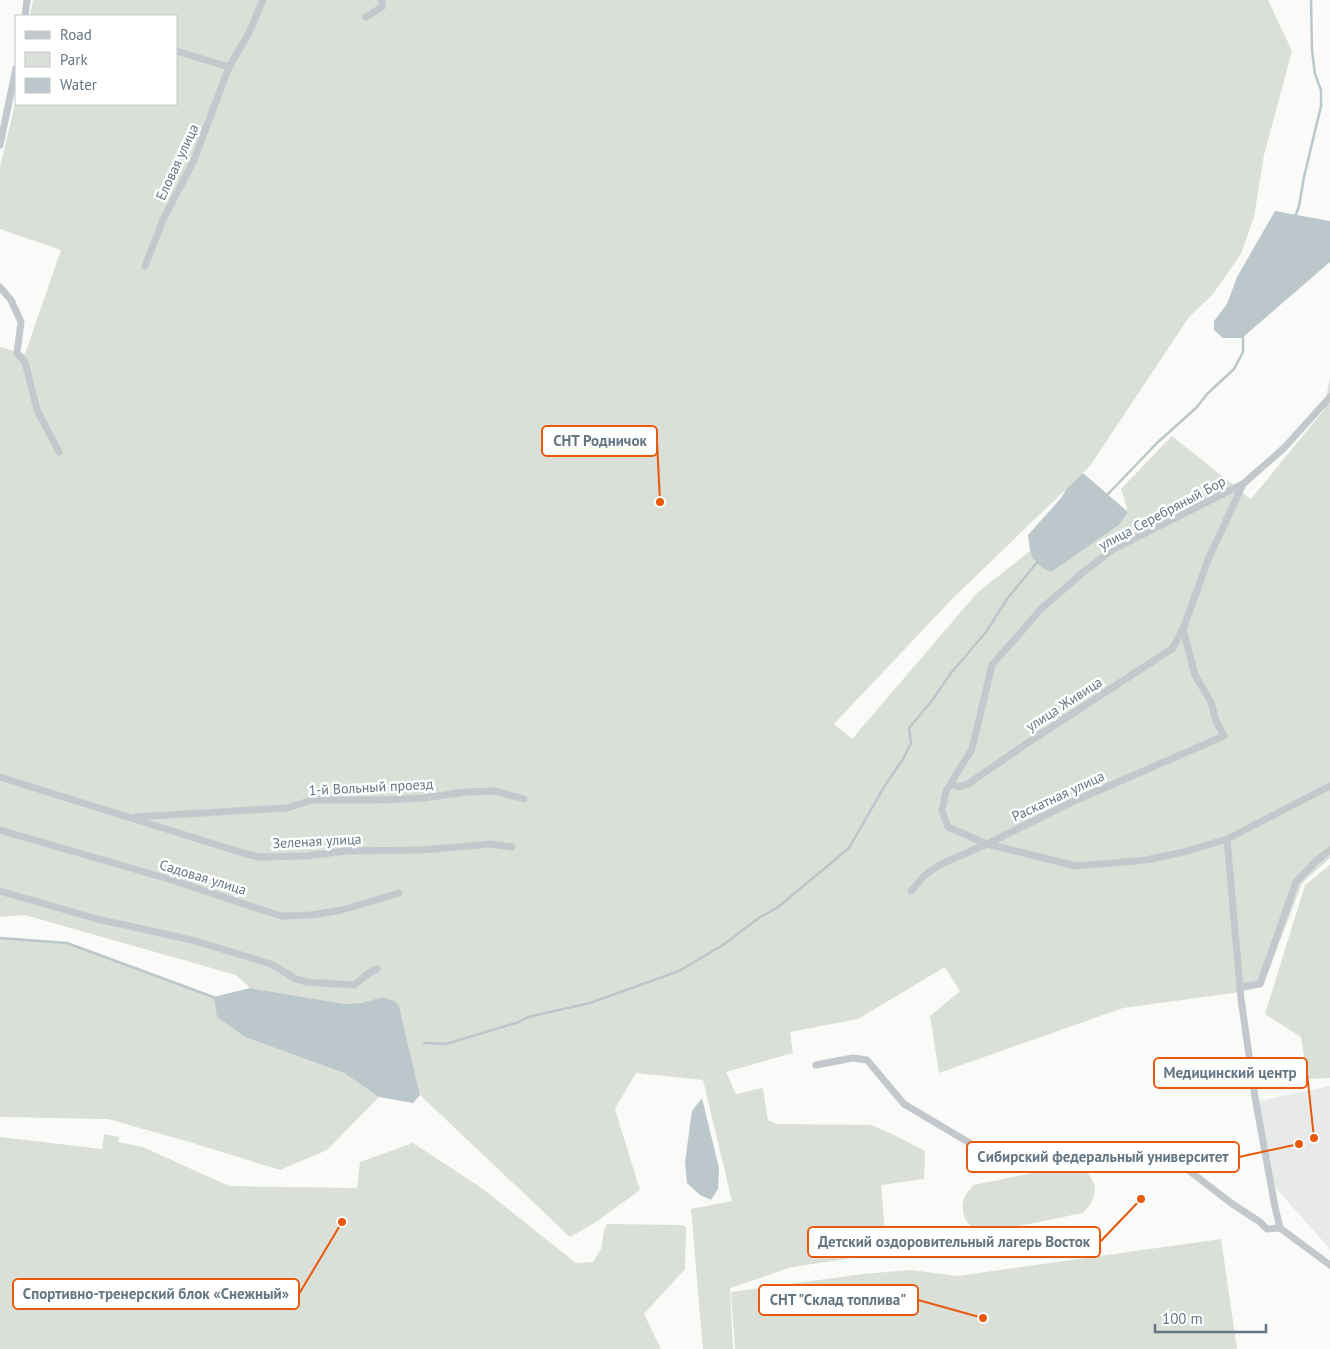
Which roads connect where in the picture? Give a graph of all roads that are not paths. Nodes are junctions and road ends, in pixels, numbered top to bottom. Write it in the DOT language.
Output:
graph roads {
  1 [pos="27,0"];
  2 [pos="263,0"];
  3 [pos="382,0"];
  4 [pos="25,15"];
  5 [pos="366,17"];
  6 [pos="178,52"];
  7 [pos="229,67"];
  8 [pos="15,73"];
  9 [pos="0,145"];
  10 [pos="144,266"];
  11 [pos="0,287"];
  12 [pos="1330,397"];
  13 [pos="1321,406"];
  14 [pos="1330,406"];
  15 [pos="59,452"];
  16 [pos="1243,484"];
  17 [pos="1183,629"];
  18 [pos="0,777"];
  19 [pos="951,784"];
  20 [pos="1330,786"];
  21 [pos="524,799"];
  22 [pos="129,817"];
  23 [pos="0,830"];
  24 [pos="1227,840"];
  25 [pos="987,844"];
  26 [pos="512,847"];
  27 [pos="1330,850"];
  28 [pos="911,890"];
  29 [pos="0,892"];
  30 [pos="399,893"];
  31 [pos="377,969"];
  32 [pos="1240,987"];
  33 [pos="816,1064"];
  34 [pos="1280,1228"];
  35 [pos="1330,1266"];
  1 -- 4 [label="street"];
  2 -- 7 [label="street"];
  3 -- 5 [label="street"];
  6 -- 7 [label="street"];
  7 -- 10 [label="street, Еловая улица"];
  8 -- 9 [label="street"];
  11 -- 15 [label="street"];
  12 -- 13 [label="street"];
  13 -- 14 [label="street"];
  13 -- 16 [label="street"];
  16 -- 17 [label="street, улица Живица"];
  16 -- 19 [label="street, улица Серебряный Бор"];
  17 -- 19 [label="street, улица Живица"];
  17 -- 25 [label="street, Раскатная улица"];
  18 -- 22 [label="street, Зеленая улица"];
  19 -- 25 [label="street, улица Серебряный Бор"];
  20 -- 24 [label="street, улица Серебряный Бор"];
  21 -- 22 [label="street, 1-й Вольный проезд"];
  22 -- 26 [label="street, Зеленая улица"];
  23 -- 30 [label="street, Садовая улица"];
  24 -- 25 [label="street, улица Серебряный Бор"];
  24 -- 32 [label="street"];
  25 -- 28 [label="street, Раскатная улица"];
  27 -- 32 [label="street"];
  29 -- 31 [label="street"];
  32 -- 34 [label="street"];
  33 -- 34 [label="street"];
  34 -- 35 [label="street"];
}
